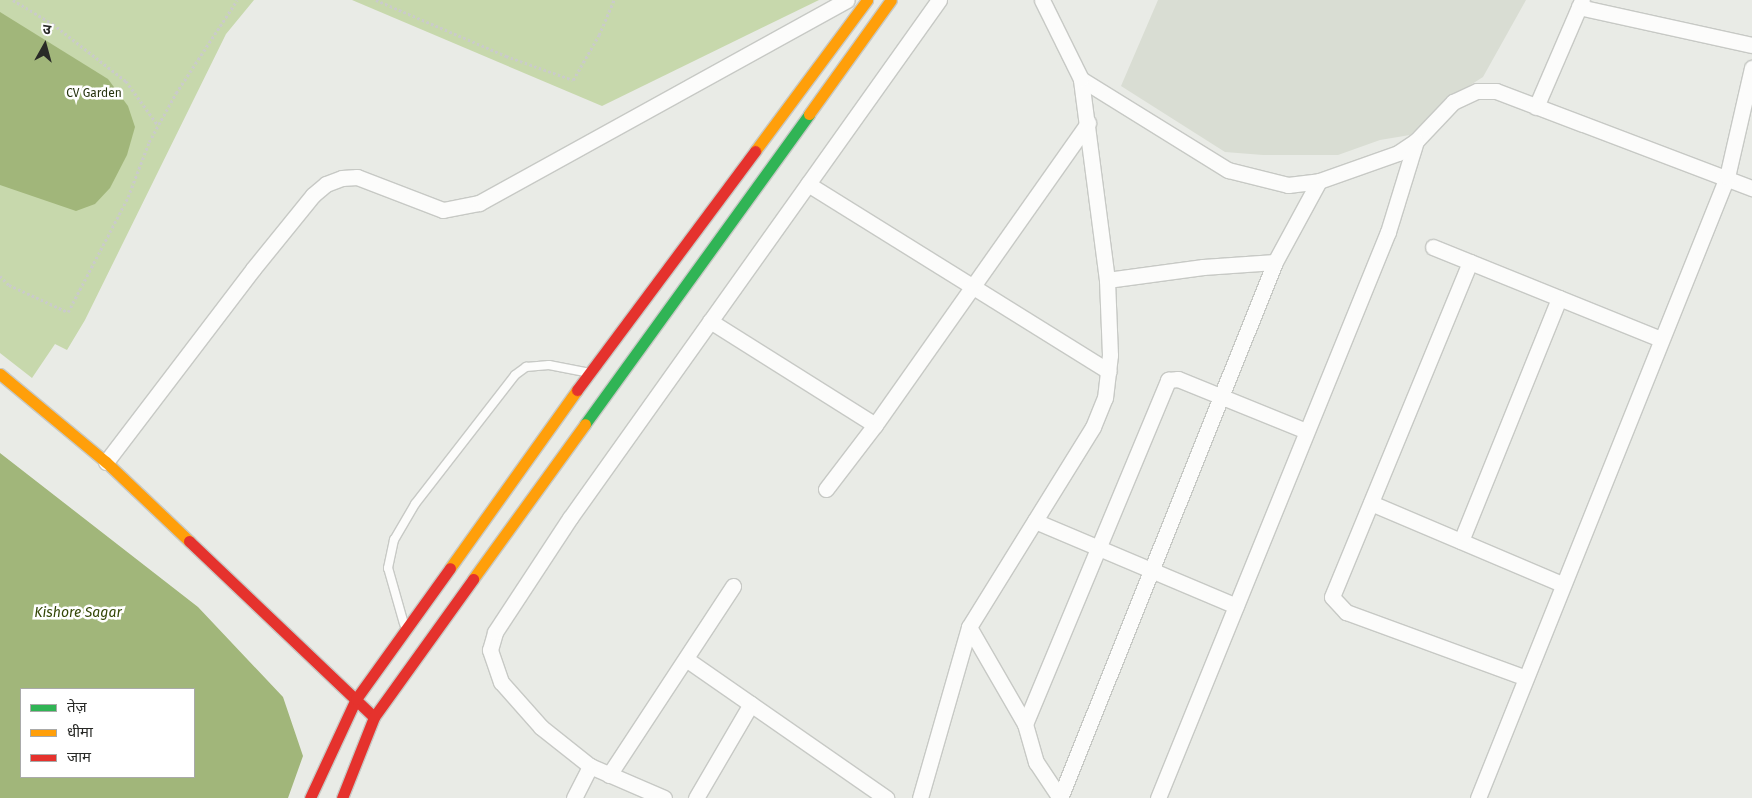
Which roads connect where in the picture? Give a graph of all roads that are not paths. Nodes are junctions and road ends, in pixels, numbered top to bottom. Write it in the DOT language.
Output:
graph roads {
  1 [pos="847,0"];
  2 [pos="867,0"];
  3 [pos="891,0"];
  4 [pos="939,0"];
  5 [pos="1042,0"];
  6 [pos="1580,3"];
  7 [pos="1752,45"];
  8 [pos="1752,68"];
  9 [pos="1081,79"];
  10 [pos="1536,107"];
  11 [pos="1088,123"];
  12 [pos="1416,141"];
  13 [pos="1727,177"];
  14 [pos="1319,181"];
  15 [pos="808,184"];
  16 [pos="1752,188"];
  17 [pos="1432,247"];
  18 [pos="1274,262"];
  19 [pos="1470,262"];
  20 [pos="1107,280"];
  21 [pos="971,287"];
  22 [pos="1559,298"];
  23 [pos="710,321"];
  24 [pos="1661,339"];
  25 [pos="1108,371"];
  26 [pos="590,373"];
  27 [pos="0,374"];
  28 [pos="1220,395"];
  29 [pos="875,425"];
  30 [pos="1306,431"];
  31 [pos="106,462"];
  32 [pos="826,489"];
  33 [pos="1371,503"];
  34 [pos="1035,521"];
  35 [pos="1461,541"];
  36 [pos="1100,548"];
  37 [pos="1151,570"];
  38 [pos="1562,584"];
  39 [pos="733,586"];
  40 [pos="1236,606"];
  41 [pos="969,627"];
  42 [pos="406,630"];
  43 [pos="686,659"];
  44 [pos="1524,677"];
  45 [pos="356,699"];
  46 [pos="751,704"];
  47 [pos="374,717"];
  48 [pos="1025,724"];
  49 [pos="590,766"];
  50 [pos="609,775"];
  51 [pos="310,798"];
  52 [pos="342,798"];
  53 [pos="574,798"];
  54 [pos="664,798"];
  55 [pos="696,798"];
  56 [pos="886,798"];
  57 [pos="920,798"];
  58 [pos="1060,798"];
  59 [pos="1158,798"];
  60 [pos="1478,798"];
  1 -- 31 [label="street"];
  2 -- 26 [label="main road"];
  3 -- 47 [label="main road"];
  4 -- 15 [label="street"];
  5 -- 9 [label="street"];
  6 -- 7 [label="street"];
  6 -- 10 [label="street"];
  8 -- 13 [label="street"];
  9 -- 11 [label="street"];
  9 -- 14 [label="street"];
  10 -- 12 [label="street"];
  10 -- 13 [label="street"];
  11 -- 20 [label="street"];
  11 -- 21 [label="street"];
  12 -- 14 [label="street"];
  12 -- 30 [label="street"];
  13 -- 16 [label="street"];
  13 -- 24 [label="street"];
  14 -- 18 [label="street"];
  15 -- 21 [label="street"];
  15 -- 23 [label="street"];
  17 -- 19 [label="street"];
  18 -- 20 [label="street"];
  18 -- 28 [label="street"];
  19 -- 22 [label="street"];
  19 -- 33 [label="street"];
  20 -- 25 [label="street"];
  21 -- 25 [label="street"];
  21 -- 29 [label="street"];
  22 -- 24 [label="street"];
  22 -- 35 [label="street"];
  23 -- 29 [label="street"];
  23 -- 49 [label="street"];
  24 -- 38 [label="street"];
  25 -- 34 [label="street"];
  26 -- 42 [label="main road"];
  26 -- 42 [label="lane"];
  27 -- 31 [label="main road"];
  28 -- 30 [label="street"];
  28 -- 36 [label="street"];
  28 -- 37 [label="street"];
  29 -- 32 [label="street"];
  30 -- 40 [label="street"];
  31 -- 45 [label="main road"];
  33 -- 35 [label="street"];
  33 -- 44 [label="street"];
  34 -- 36 [label="street"];
  34 -- 41 [label="street"];
  35 -- 38 [label="street"];
  36 -- 37 [label="street"];
  36 -- 48 [label="street"];
  37 -- 40 [label="street"];
  37 -- 58 [label="street"];
  38 -- 44 [label="street"];
  39 -- 43 [label="street"];
  40 -- 59 [label="street"];
  41 -- 48 [label="street"];
  41 -- 57 [label="street"];
  42 -- 45 [label="main road"];
  43 -- 46 [label="street"];
  43 -- 50 [label="street"];
  44 -- 60 [label="street"];
  45 -- 47 [label="main road"];
  45 -- 51 [label="main road"];
  46 -- 55 [label="street"];
  46 -- 56 [label="street"];
  47 -- 52 [label="main road"];
  48 -- 58 [label="street"];
  49 -- 50 [label="street"];
  49 -- 53 [label="street"];
  50 -- 54 [label="street"];
}
